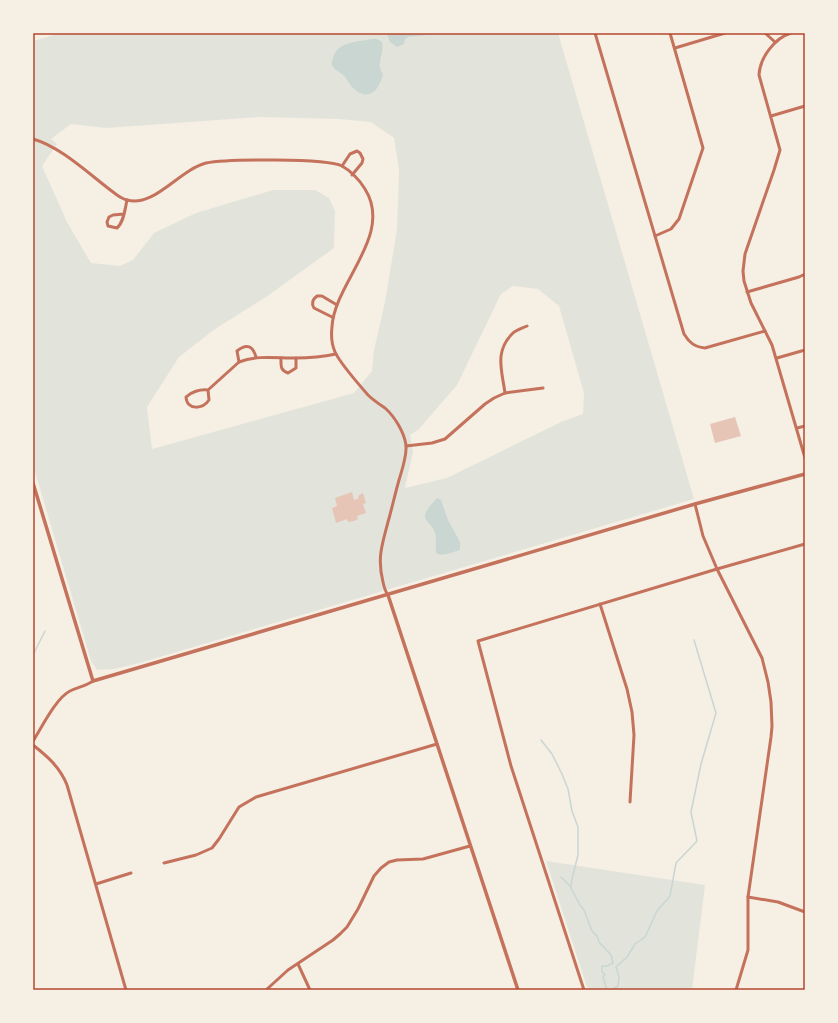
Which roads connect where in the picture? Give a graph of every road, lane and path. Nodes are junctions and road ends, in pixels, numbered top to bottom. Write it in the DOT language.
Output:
graph roads {
  1 [pos="595,33"];
  2 [pos="670,33"];
  3 [pos="725,33"];
  4 [pos="765,33"];
  5 [pos="791,33"];
  6 [pos="775,42"];
  7 [pos="675,48"];
  8 [pos="805,106"];
  9 [pos="771,116"];
  10 [pos="33,139"];
  11 [pos="342,166"];
  12 [pos="352,175"];
  13 [pos="127,200"];
  14 [pos="124,214"];
  15 [pos="655,236"];
  16 [pos="805,274"];
  17 [pos="747,292"];
  18 [pos="337,305"];
  19 [pos="332,317"];
  20 [pos="527,326"];
  21 [pos="765,331"];
  22 [pos="805,350"];
  23 [pos="336,354"];
  24 [pos="256,357"];
  25 [pos="281,358"];
  26 [pos="296,358"];
  27 [pos="777,358"];
  28 [pos="239,362"];
  29 [pos="543,388"];
  30 [pos="208,390"];
  31 [pos="505,393"];
  32 [pos="805,426"];
  33 [pos="797,428"];
  34 [pos="406,446"];
  35 [pos="805,458"];
  36 [pos="805,474"];
  37 [pos="33,483"];
  38 [pos="695,504"];
  39 [pos="805,544"];
  40 [pos="717,569"];
  41 [pos="388,595"];
  42 [pos="600,604"];
  43 [pos="93,682"];
  44 [pos="33,740"];
  45 [pos="437,744"];
  46 [pos="33,745"];
  47 [pos="630,802"];
  48 [pos="470,846"];
  49 [pos="164,863"];
  50 [pos="131,873"];
  51 [pos="96,884"];
  52 [pos="748,897"];
  53 [pos="805,912"];
  54 [pos="298,964"];
  55 [pos="126,990"];
  56 [pos="266,990"];
  57 [pos="310,990"];
  58 [pos="518,990"];
  59 [pos="584,990"];
  60 [pos="736,990"];
  1 -- 15 [label="street"];
  2 -- 7 [label="street"];
  3 -- 7 [label="street"];
  4 -- 6 [label="street"];
  5 -- 6 [label="street"];
  6 -- 9 [label="street"];
  7 -- 15 [label="street"];
  8 -- 9 [label="street"];
  9 -- 17 [label="street"];
  10 -- 13 [label="street"];
  11 -- 12 [label="street"];
  11 -- 12 [label="street"];
  11 -- 13 [label="street"];
  12 -- 18 [label="street"];
  13 -- 14 [label="street"];
  14 -- 14 [label="street"];
  15 -- 21 [label="street"];
  16 -- 17 [label="street"];
  17 -- 21 [label="street"];
  18 -- 19 [label="street"];
  18 -- 19 [label="street"];
  19 -- 23 [label="street"];
  20 -- 31 [label="street"];
  21 -- 27 [label="street"];
  22 -- 27 [label="street"];
  23 -- 26 [label="street"];
  23 -- 34 [label="street"];
  24 -- 25 [label="street"];
  24 -- 28 [label="street"];
  24 -- 28 [label="street"];
  25 -- 26 [label="street"];
  25 -- 26 [label="street"];
  27 -- 33 [label="street"];
  28 -- 30 [label="street"];
  29 -- 31 [label="street"];
  30 -- 30 [label="street"];
  31 -- 34 [label="street"];
  32 -- 33 [label="street"];
  33 -- 35 [label="street"];
  34 -- 41 [label="street"];
  36 -- 38 [label="street"];
  37 -- 43 [label="street"];
  38 -- 40 [label="street"];
  38 -- 41 [label="street"];
  39 -- 40 [label="street"];
  40 -- 42 [label="street"];
  40 -- 52 [label="street"];
  41 -- 43 [label="street"];
  41 -- 45 [label="street"];
  42 -- 47 [label="street"];
  42 -- 59 [label="street"];
  43 -- 44 [label="street"];
  45 -- 48 [label="street"];
  45 -- 49 [label="street"];
  46 -- 51 [label="street"];
  48 -- 54 [label="street"];
  48 -- 58 [label="street"];
  50 -- 51 [label="street"];
  51 -- 55 [label="street"];
  52 -- 53 [label="street"];
  52 -- 60 [label="street"];
  54 -- 56 [label="street"];
  54 -- 57 [label="street"];
}
